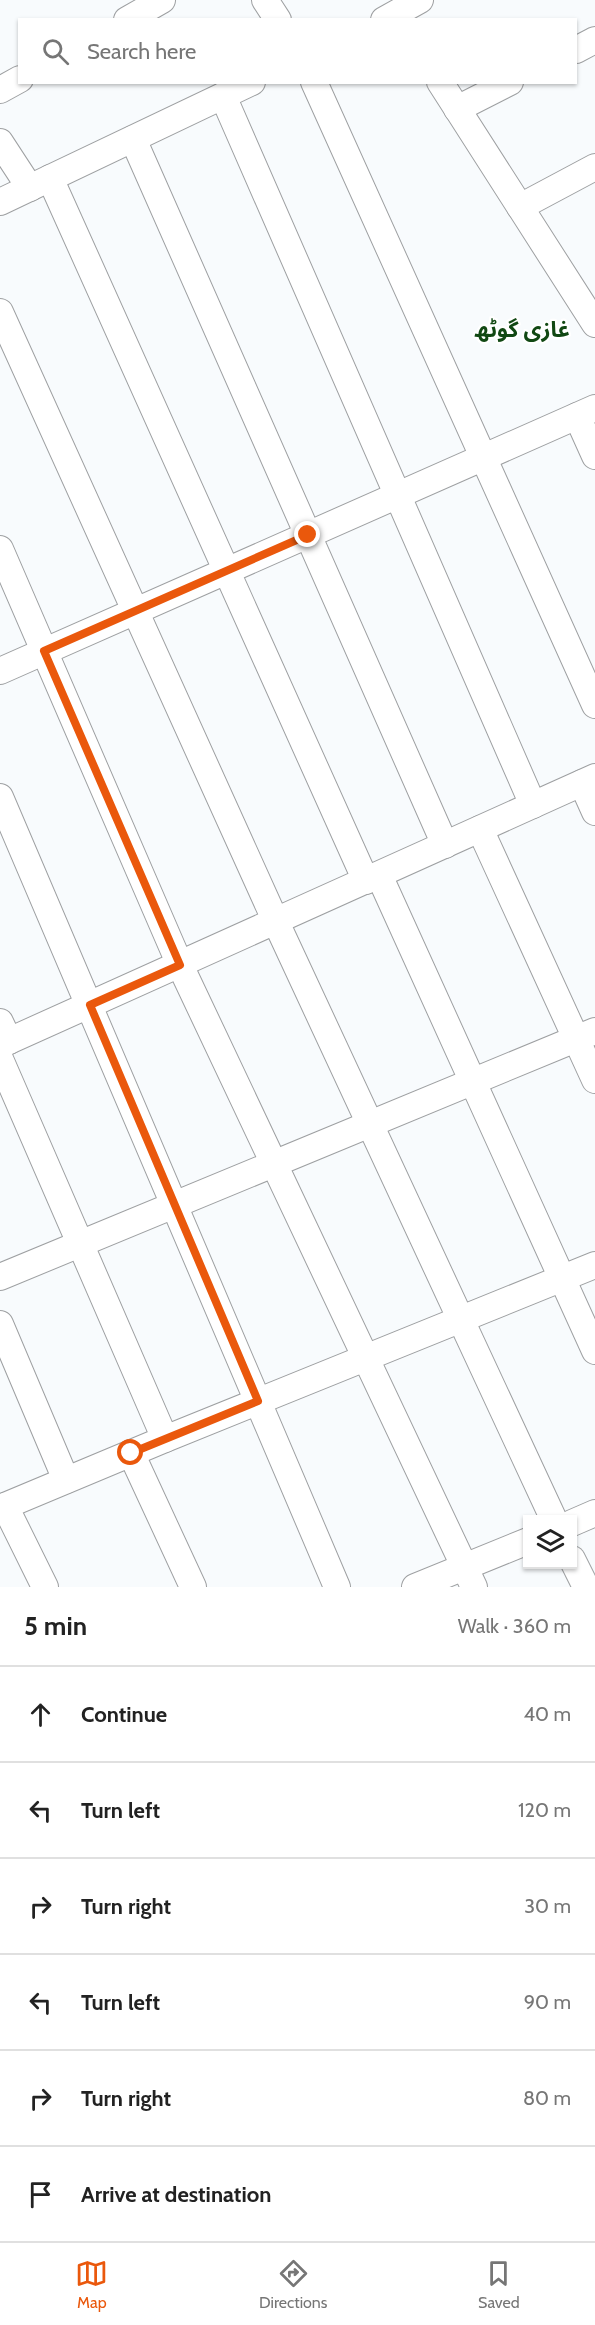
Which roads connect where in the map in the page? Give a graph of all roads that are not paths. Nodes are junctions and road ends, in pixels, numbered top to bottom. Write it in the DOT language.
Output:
graph roads {
  1 [pos="162,0"];
  2 [pos="265,0"];
  3 [pos="420,0"];
  4 [pos="392,13"];
  5 [pos="130,18"];
  6 [pos="277,18"];
  7 [pos="595,40"];
  8 [pos="577,49"];
  9 [pos="18,80"];
  10 [pos="248,84"];
  11 [pos="315,84"];
  12 [pos="441,84"];
  13 [pos="506,84"];
  14 [pos="0,90"];
  15 [pos="223,96"];
  16 [pos="457,109"];
  17 [pos="133,139"];
  18 [pos="0,142"];
  19 [pos="595,167"];
  20 [pos="40,183"];
  21 [pos="0,202"];
  22 [pos="520,207"];
  23 [pos="591,311"];
  24 [pos="0,312"];
  25 [pos="586,412"];
  26 [pos="595,456"];
  27 [pos="483,458"];
  28 [pos="398,495"];
  29 [pos="308,535"];
  30 [pos="0,549"];
  31 [pos="227,571"];
  32 [pos="135,611"];
  33 [pos="44,651"];
  34 [pos="0,671"];
  35 [pos="595,705"];
  36 [pos="589,780"];
  37 [pos="0,797"];
  38 [pos="533,805"];
  39 [pos="595,812"];
  40 [pos="480,829"];
  41 [pos="446,845"];
  42 [pos="372,878"];
  43 [pos="276,922"];
  44 [pos="180,965"];
  45 [pos="90,1005"];
  46 [pos="586,1035"];
  47 [pos="2,1042"];
  48 [pos="595,1080"];
  49 [pos="472,1082"];
  50 [pos="370,1124"];
  51 [pos="274,1164"];
  52 [pos="175,1205"];
  53 [pos="80,1244"];
  54 [pos="595,1265"];
  55 [pos="0,1277"];
  56 [pos="562,1279"];
  57 [pos="461,1320"];
  58 [pos="0,1324"];
  59 [pos="595,1351"];
  60 [pos="366,1358"];
  61 [pos="258,1401"];
  62 [pos="165,1439"];
  63 [pos="131,1453"];
  64 [pos="66,1480"];
  65 [pos="3,1507"];
  66 [pos="595,1513"];
  67 [pos="552,1515"];
  68 [pos="577,1520"];
  69 [pos="523,1544"];
  70 [pos="577,1568"];
  71 [pos="469,1577"];
  72 [pos="45,1587"];
  73 [pos="194,1587"];
  74 [pos="337,1587"];
  75 [pos="415,1587"];
  76 [pos="586,1587"];
  1 -- 5 [label="street"];
  2 -- 6 [label="street"];
  3 -- 4 [label="street"];
  7 -- 8 [label="street"];
  9 -- 14 [label="street"];
  10 -- 15 [label="street"];
  11 -- 27 [label="street"];
  12 -- 16 [label="street"];
  13 -- 16 [label="street"];
  15 -- 17 [label="street"];
  15 -- 28 [label="street"];
  16 -- 22 [label="street"];
  17 -- 20 [label="street"];
  17 -- 29 [label="street"];
  18 -- 20 [label="street"];
  19 -- 22 [label="street"];
  20 -- 21 [label="street"];
  20 -- 31 [label="street"];
  22 -- 23 [label="street"];
  24 -- 32 [label="street"];
  25 -- 26 [label="street"];
  25 -- 27 [label="street"];
  27 -- 28 [label="street"];
  27 -- 35 [label="street"];
  28 -- 29 [label="street"];
  28 -- 38 [label="street"];
  29 -- 31 [label="street"];
  29 -- 41 [label="street"];
  30 -- 33 [label="street"];
  31 -- 32 [label="street"];
  31 -- 42 [label="street"];
  32 -- 33 [label="street"];
  32 -- 43 [label="street"];
  33 -- 34 [label="street"];
  33 -- 44 [label="street"];
  36 -- 38 [label="street"];
  36 -- 39 [label="street"];
  37 -- 45 [label="street"];
  38 -- 40 [label="street"];
  40 -- 41 [label="street"];
  40 -- 46 [label="street"];
  41 -- 42 [label="street"];
  42 -- 43 [label="street"];
  42 -- 49 [label="street"];
  43 -- 44 [label="street"];
  43 -- 50 [label="street"];
  44 -- 45 [label="street"];
  44 -- 51 [label="street"];
  45 -- 47 [label="street"];
  45 -- 52 [label="street"];
  46 -- 48 [label="street"];
  46 -- 49 [label="street"];
  47 -- 53 [label="street"];
  49 -- 50 [label="street"];
  49 -- 56 [label="street"];
  50 -- 51 [label="street"];
  50 -- 57 [label="street"];
  51 -- 52 [label="street"];
  51 -- 60 [label="street"];
  52 -- 53 [label="street"];
  52 -- 61 [label="street"];
  53 -- 55 [label="street"];
  53 -- 62 [label="street"];
  54 -- 56 [label="street"];
  56 -- 57 [label="street"];
  56 -- 59 [label="street"];
  57 -- 60 [label="street"];
  57 -- 67 [label="street"];
  58 -- 64 [label="street"];
  60 -- 61 [label="street"];
  60 -- 71 [label="street"];
  61 -- 62 [label="street"];
  61 -- 74 [label="street"];
  62 -- 63 [label="street"];
  63 -- 64 [label="street"];
  63 -- 73 [label="street"];
  64 -- 65 [label="street"];
  65 -- 72 [label="street"];
  66 -- 68 [label="street"];
  69 -- 71 [label="street"];
  70 -- 76 [label="street"];
  71 -- 75 [label="street"];
}
